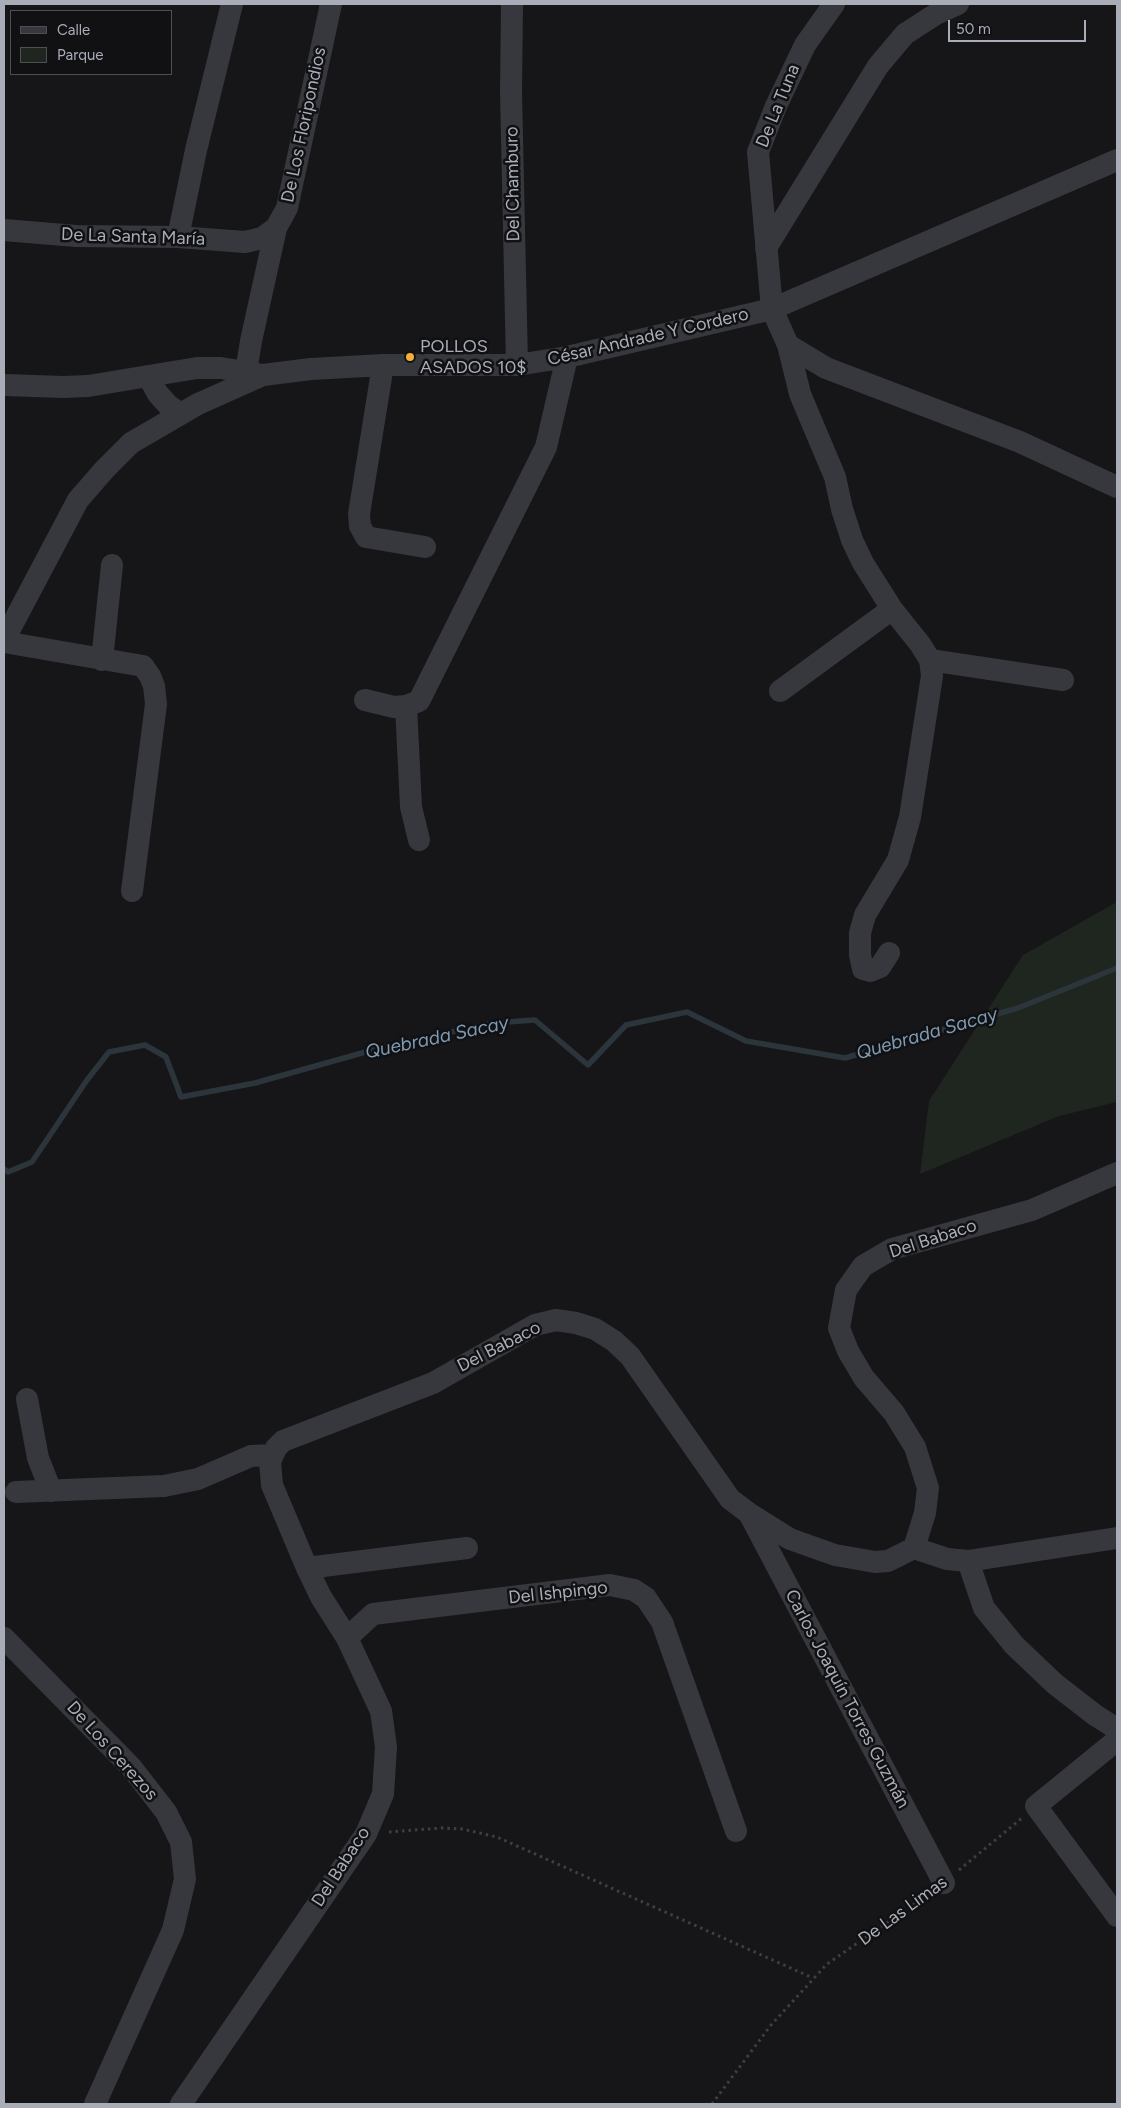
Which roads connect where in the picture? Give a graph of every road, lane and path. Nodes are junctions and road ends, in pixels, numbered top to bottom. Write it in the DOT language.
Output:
graph roads {
  1 [pos="232,4"];
  2 [pos="331,4"];
  3 [pos="512,4"];
  4 [pos="834,4"];
  5 [pos="958,4"];
  6 [pos="1117,160"];
  7 [pos="4,230"];
  8 [pos="269,233"];
  9 [pos="178,237"];
  10 [pos="766,248"];
  11 [pos="772,309"];
  12 [pos="788,345"];
  13 [pos="567,357"];
  14 [pos="383,365"];
  15 [pos="517,365"];
  16 [pos="254,374"];
  17 [pos="148,376"];
  18 [pos="4,385"];
  19 [pos="181,414"];
  20 [pos="1117,487"];
  21 [pos="425,547"];
  22 [pos="112,565"];
  23 [pos="892,609"];
  24 [pos="4,641"];
  25 [pos="102,660"];
  26 [pos="930,660"];
  27 [pos="1063,680"];
  28 [pos="780,691"];
  29 [pos="364,700"];
  30 [pos="406,706"];
  31 [pos="419,840"];
  32 [pos="132,891"];
  33 [pos="889,953"];
  34 [pos="1117,1173"];
  35 [pos="27,1399"];
  36 [pos="273,1455"];
  37 [pos="51,1491"];
  38 [pos="16,1492"];
  39 [pos="750,1514"];
  40 [pos="1117,1538"];
  41 [pos="467,1548"];
  42 [pos="914,1548"];
  43 [pos="968,1561"];
  44 [pos="307,1568"];
  45 [pos="4,1638"];
  46 [pos="347,1638"];
  47 [pos="1117,1729"];
  48 [pos="1117,1740"];
  49 [pos="1036,1806"];
  50 [pos="736,1831"];
  51 [pos="366,1834"];
  52 [pos="944,1883"];
  53 [pos="1117,1916"];
  54 [pos="813,1978"];
  55 [pos="95,2104"];
  56 [pos="181,2104"];
  57 [pos="712,2104"];
  1 -- 9 [label="street"];
  2 -- 8 [label="street, De Los Floripondios"];
  3 -- 15 [label="street, Del Chamburo"];
  4 -- 10 [label="street, De La Tuna"];
  5 -- 10 [label="street"];
  6 -- 11 [label="street, César Andrade Y Cordero"];
  7 -- 9 [label="street, De La Santa María"];
  8 -- 9 [label="street, De La Santa María"];
  8 -- 16 [label="street, De Los Floripondios"];
  10 -- 11 [label="street, De La Tuna"];
  11 -- 12 [label="street, De La Tuna"];
  11 -- 13 [label="street, César Andrade Y Cordero"];
  12 -- 20 [label="street"];
  12 -- 23 [label="street, De La Tuna"];
  13 -- 15 [label="street, César Andrade Y Cordero"];
  13 -- 30 [label="street"];
  14 -- 15 [label="street, César Andrade Y Cordero"];
  14 -- 16 [label="street, César Andrade Y Cordero"];
  14 -- 21 [label="street"];
  16 -- 17 [label="street"];
  16 -- 19 [label="street, César Andrade Y Cordero"];
  17 -- 18 [label="street"];
  17 -- 19 [label="street"];
  19 -- 24 [label="street, César Andrade Y Cordero"];
  22 -- 25 [label="street"];
  23 -- 26 [label="street, De La Tuna"];
  23 -- 28 [label="street"];
  24 -- 25 [label="street"];
  25 -- 32 [label="street"];
  26 -- 27 [label="street"];
  26 -- 33 [label="street"];
  29 -- 30 [label="street"];
  30 -- 31 [label="street"];
  34 -- 42 [label="street, Del Babaco"];
  35 -- 37 [label="street"];
  36 -- 37 [label="street"];
  36 -- 39 [label="street, Del Babaco"];
  36 -- 44 [label="street, Del Babaco"];
  37 -- 38 [label="street"];
  39 -- 42 [label="street, Del Babaco"];
  39 -- 52 [label="street, Carlos Joaquín Torres Guzmán"];
  40 -- 43 [label="street"];
  41 -- 44 [label="street"];
  42 -- 43 [label="street"];
  43 -- 47 [label="street"];
  44 -- 46 [label="street, Del Babaco"];
  45 -- 55 [label="street, De Los Cerezos"];
  46 -- 50 [label="street, Del Ishpingo"];
  46 -- 51 [label="street, Del Babaco"];
  48 -- 49 [label="street"];
  49 -- 52 [label="path, De Las Limas"];
  49 -- 53 [label="street"];
  51 -- 54 [label="path"];
  51 -- 56 [label="street, Del Babaco"];
  52 -- 54 [label="path, De Las Limas"];
  54 -- 57 [label="path, De Las Limas"];
}
